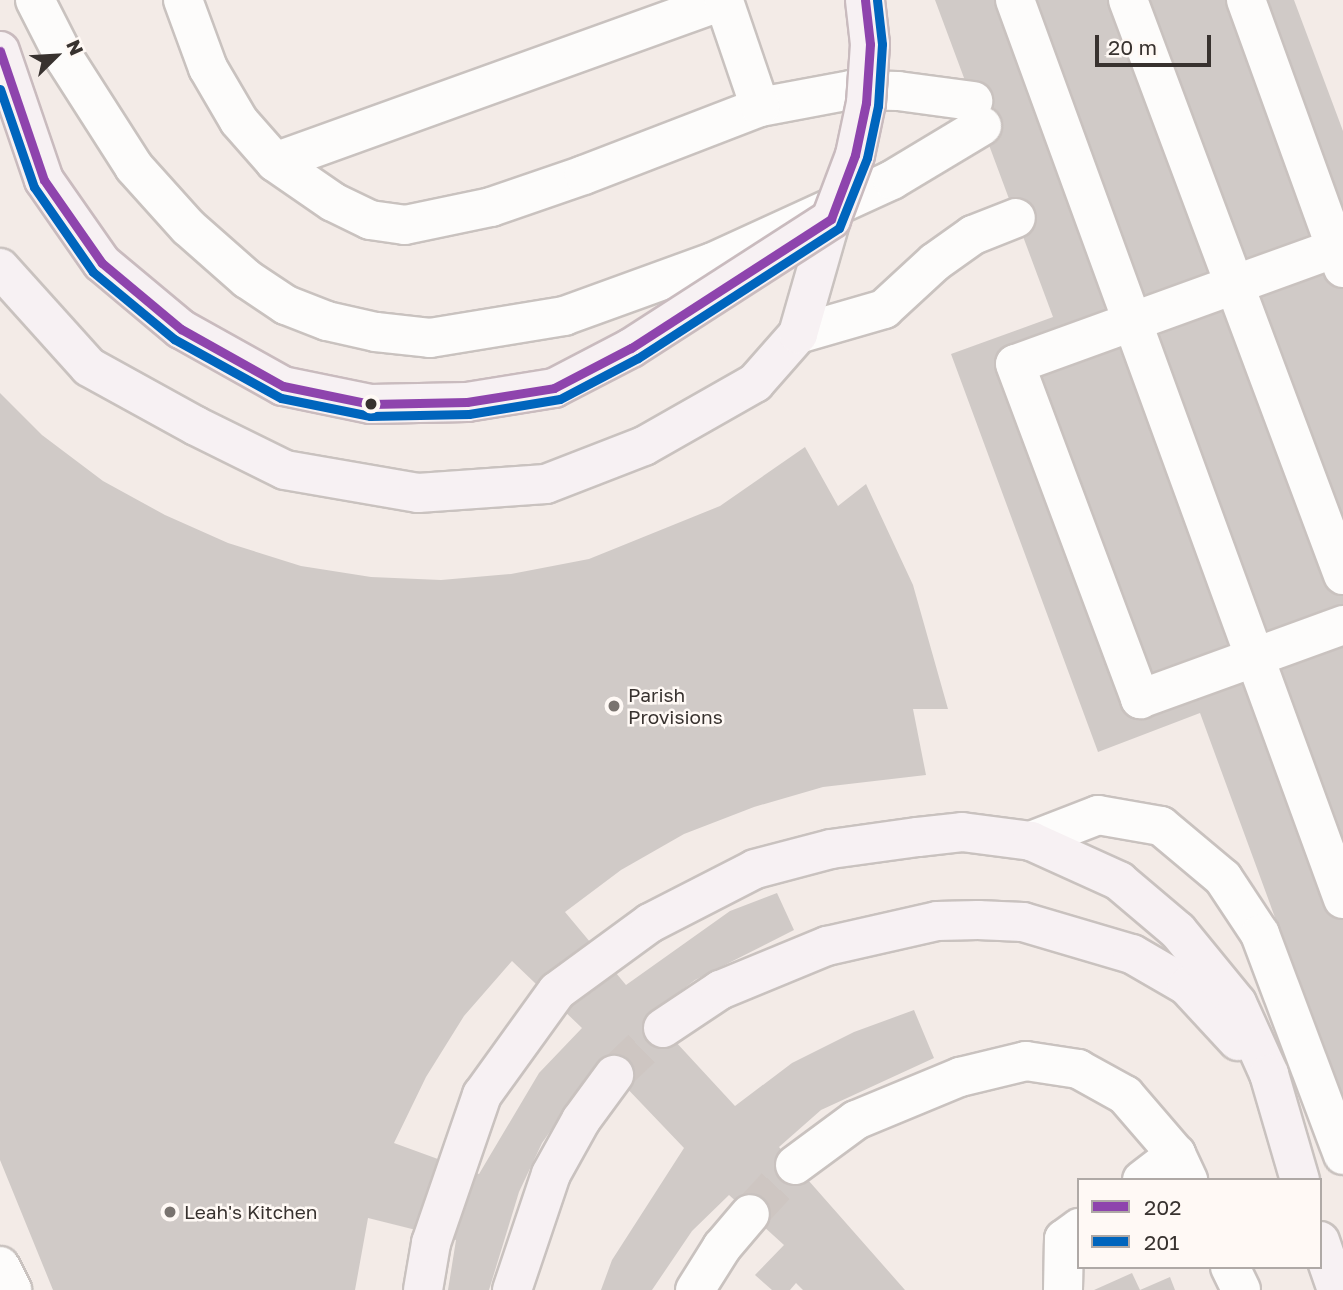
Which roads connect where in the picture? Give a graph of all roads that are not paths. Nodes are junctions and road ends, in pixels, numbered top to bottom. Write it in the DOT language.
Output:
graph roads {
  1 [pos="35,0"];
  2 [pos="183,0"];
  3 [pos="724,0"];
  4 [pos="865,0"];
  5 [pos="1015,0"];
  6 [pos="1128,0"];
  7 [pos="1246,0"];
  8 [pos="0,51"];
  9 [pos="760,107"];
  10 [pos="275,162"];
  11 [pos="1016,218"];
  12 [pos="831,219"];
  13 [pos="1339,258"];
  14 [pos="0,268"];
  15 [pos="1234,284"];
  16 [pos="1133,322"];
  17 [pos="798,334"];
  18 [pos="1343,575"];
  19 [pos="1343,625"];
  20 [pos="1255,658"];
  21 [pos="1031,841"];
  22 [pos="1343,899"];
  23 [pos="663,1028"];
  24 [pos="614,1075"];
  25 [pos="1343,1155"];
  26 [pos="795,1165"];
  27 [pos="1182,1167"];
  28 [pos="1148,1178"];
  29 [pos="1299,1178"];
  30 [pos="1299,1178"];
  31 [pos="750,1214"];
  32 [pos="1077,1229"];
  33 [pos="1322,1247"];
  34 [pos="0,1266"];
  35 [pos="1231,1269"];
  36 [pos="12,1290"];
  37 [pos="424,1290"];
  38 [pos="512,1290"];
  39 [pos="695,1290"];
  40 [pos="1063,1290"];
  41 [pos="1241,1290"];
  42 [pos="1337,1290"];
  1 -- 9 [label="lane"];
  2 -- 10 [label="lane"];
  3 -- 9 [label="lane"];
  3 -- 10 [label="lane"];
  4 -- 12 [label="main road, bridge"];
  5 -- 16 [label="lane"];
  6 -- 15 [label="lane"];
  7 -- 13 [label="lane"];
  8 -- 12 [label="main road, bridge"];
  9 -- 10 [label="lane"];
  11 -- 17 [label="lane"];
  12 -- 17 [label="main road"];
  13 -- 15 [label="lane"];
  14 -- 17 [label="main road"];
  15 -- 16 [label="lane"];
  15 -- 18 [label="lane"];
  16 -- 20 [label="lane"];
  16 -- 20 [label="lane"];
  19 -- 20 [label="lane"];
  20 -- 22 [label="lane"];
  21 -- 25 [label="lane"];
  21 -- 29 [label="main road"];
  21 -- 37 [label="main road"];
  23 -- 30 [label="main road"];
  24 -- 38 [label="main road"];
  26 -- 27 [label="lane"];
  27 -- 28 [label="lane"];
  31 -- 39 [label="lane"];
  32 -- 40 [label="lane"];
  33 -- 42 [label="main road"];
  34 -- 36 [label="lane"];
  35 -- 41 [label="lane"];
}
